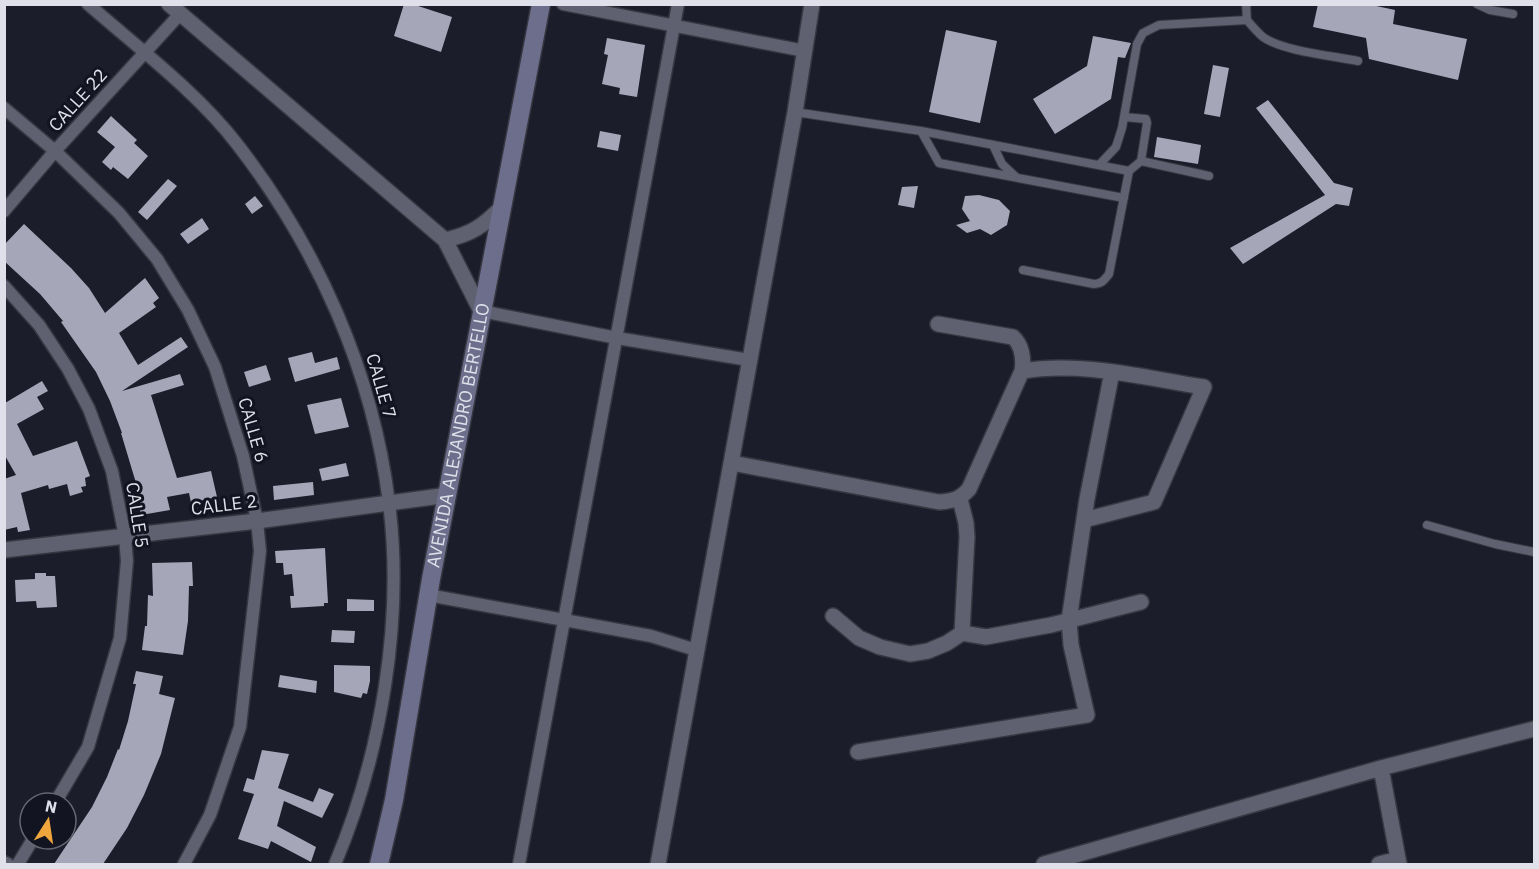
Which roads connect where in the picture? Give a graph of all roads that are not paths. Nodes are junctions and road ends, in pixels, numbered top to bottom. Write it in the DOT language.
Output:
graph roads {
  1 [pos="88,4"];
  2 [pos="541,4"];
  3 [pos="563,4"];
  4 [pos="678,4"];
  5 [pos="812,4"];
  6 [pos="1246,4"];
  7 [pos="1477,4"];
  8 [pos="175,9"];
  9 [pos="1513,14"];
  10 [pos="1247,20"];
  11 [pos="674,26"];
  12 [pos="804,51"];
  13 [pos="144,54"];
  14 [pos="1358,61"];
  15 [pos="4,108"];
  16 [pos="795,112"];
  17 [pos="1124,117"];
  18 [pos="921,131"];
  19 [pos="993,145"];
  20 [pos="55,152"];
  21 [pos="1141,161"];
  22 [pos="1099,165"];
  23 [pos="1129,171"];
  24 [pos="1209,176"];
  25 [pos="1017,177"];
  26 [pos="1124,198"];
  27 [pos="502,207"];
  28 [pos="4,212"];
  29 [pos="445,240"];
  30 [pos="1023,270"];
  31 [pos="4,286"];
  32 [pos="482,311"];
  33 [pos="938,324"];
  34 [pos="617,338"];
  35 [pos="749,360"];
  36 [pos="1022,371"];
  37 [pos="1112,372"];
  38 [pos="732,463"];
  39 [pos="448,495"];
  40 [pos="960,498"];
  41 [pos="389,503"];
  42 [pos="1084,520"];
  43 [pos="257,521"];
  44 [pos="1428,525"];
  45 [pos="125,537"];
  46 [pos="4,550"];
  47 [pos="1534,552"];
  48 [pos="428,595"];
  49 [pos="1141,602"];
  50 [pos="833,616"];
  51 [pos="563,620"];
  52 [pos="1069,620"];
  53 [pos="962,633"];
  54 [pos="696,650"];
  55 [pos="1534,729"];
  56 [pos="858,752"];
  57 [pos="1381,768"];
  58 [pos="62,791"];
  59 [pos="26,851"];
  60 [pos="1091,858"];
  61 [pos="1398,862"];
  62 [pos="18,864"];
  63 [pos="184,864"];
  64 [pos="335,864"];
  65 [pos="379,864"];
  66 [pos="519,864"];
  67 [pos="658,864"];
  68 [pos="1044,864"];
  69 [pos="1379,864"];
  1 -- 13 [label="street, CALLE 7"];
  2 -- 27 [label="main road, AVENIDA ALEJANDRO BERTELLO"];
  3 -- 11 [label="street"];
  4 -- 11 [label="street"];
  5 -- 12 [label="street"];
  6 -- 10 [label="lane"];
  7 -- 9 [label="lane"];
  8 -- 13 [label="street, CALLE 22"];
  8 -- 29 [label="street"];
  10 -- 14 [label="lane"];
  10 -- 17 [label="lane"];
  11 -- 12 [label="street"];
  11 -- 34 [label="street"];
  12 -- 16 [label="street"];
  13 -- 20 [label="street, CALLE 22"];
  13 -- 41 [label="street, CALLE 7"];
  15 -- 20 [label="street, CALLE 6"];
  16 -- 18 [label="lane"];
  16 -- 35 [label="street"];
  17 -- 21 [label="lane"];
  17 -- 22 [label="lane"];
  18 -- 19 [label="lane"];
  18 -- 25 [label="lane"];
  19 -- 22 [label="lane"];
  19 -- 25 [label="lane"];
  20 -- 28 [label="street, CALLE 22"];
  20 -- 43 [label="street, CALLE 6"];
  21 -- 23 [label="lane"];
  21 -- 24 [label="lane"];
  22 -- 23 [label="lane"];
  23 -- 26 [label="lane"];
  25 -- 26 [label="lane"];
  26 -- 30 [label="lane"];
  27 -- 29 [label="street"];
  27 -- 32 [label="main road, AVENIDA ALEJANDRO BERTELLO"];
  29 -- 32 [label="street"];
  31 -- 45 [label="street, CALLE 5"];
  32 -- 34 [label="street"];
  32 -- 39 [label="main road, AVENIDA ALEJANDRO BERTELLO"];
  33 -- 36 [label="street"];
  34 -- 35 [label="street"];
  34 -- 51 [label="street"];
  35 -- 38 [label="street"];
  36 -- 37 [label="street"];
  36 -- 40 [label="street"];
  37 -- 42 [label="street"];
  37 -- 42 [label="street"];
  38 -- 40 [label="street"];
  38 -- 54 [label="street"];
  39 -- 41 [label="street, CALLE 2"];
  39 -- 48 [label="main road, AVENIDA ALEJANDRO BERTELLO"];
  40 -- 53 [label="street"];
  41 -- 43 [label="street, CALLE 2"];
  41 -- 64 [label="street, CALLE 7"];
  42 -- 52 [label="street"];
  43 -- 45 [label="street, CALLE 2"];
  43 -- 63 [label="street, CALLE 6"];
  44 -- 47 [label="lane"];
  45 -- 46 [label="street, CALLE 2"];
  45 -- 58 [label="street, CALLE 5"];
  48 -- 51 [label="street"];
  48 -- 65 [label="main road, AVENIDA ALEJANDRO BERTELLO"];
  49 -- 52 [label="street"];
  50 -- 53 [label="street"];
  51 -- 54 [label="street"];
  51 -- 66 [label="street"];
  52 -- 53 [label="street"];
  52 -- 56 [label="street"];
  54 -- 67 [label="street"];
  55 -- 57 [label="street"];
  57 -- 60 [label="street"];
  57 -- 61 [label="street"];
  59 -- 62 [label="street"];
  60 -- 68 [label="street"];
  61 -- 69 [label="street"];
}
